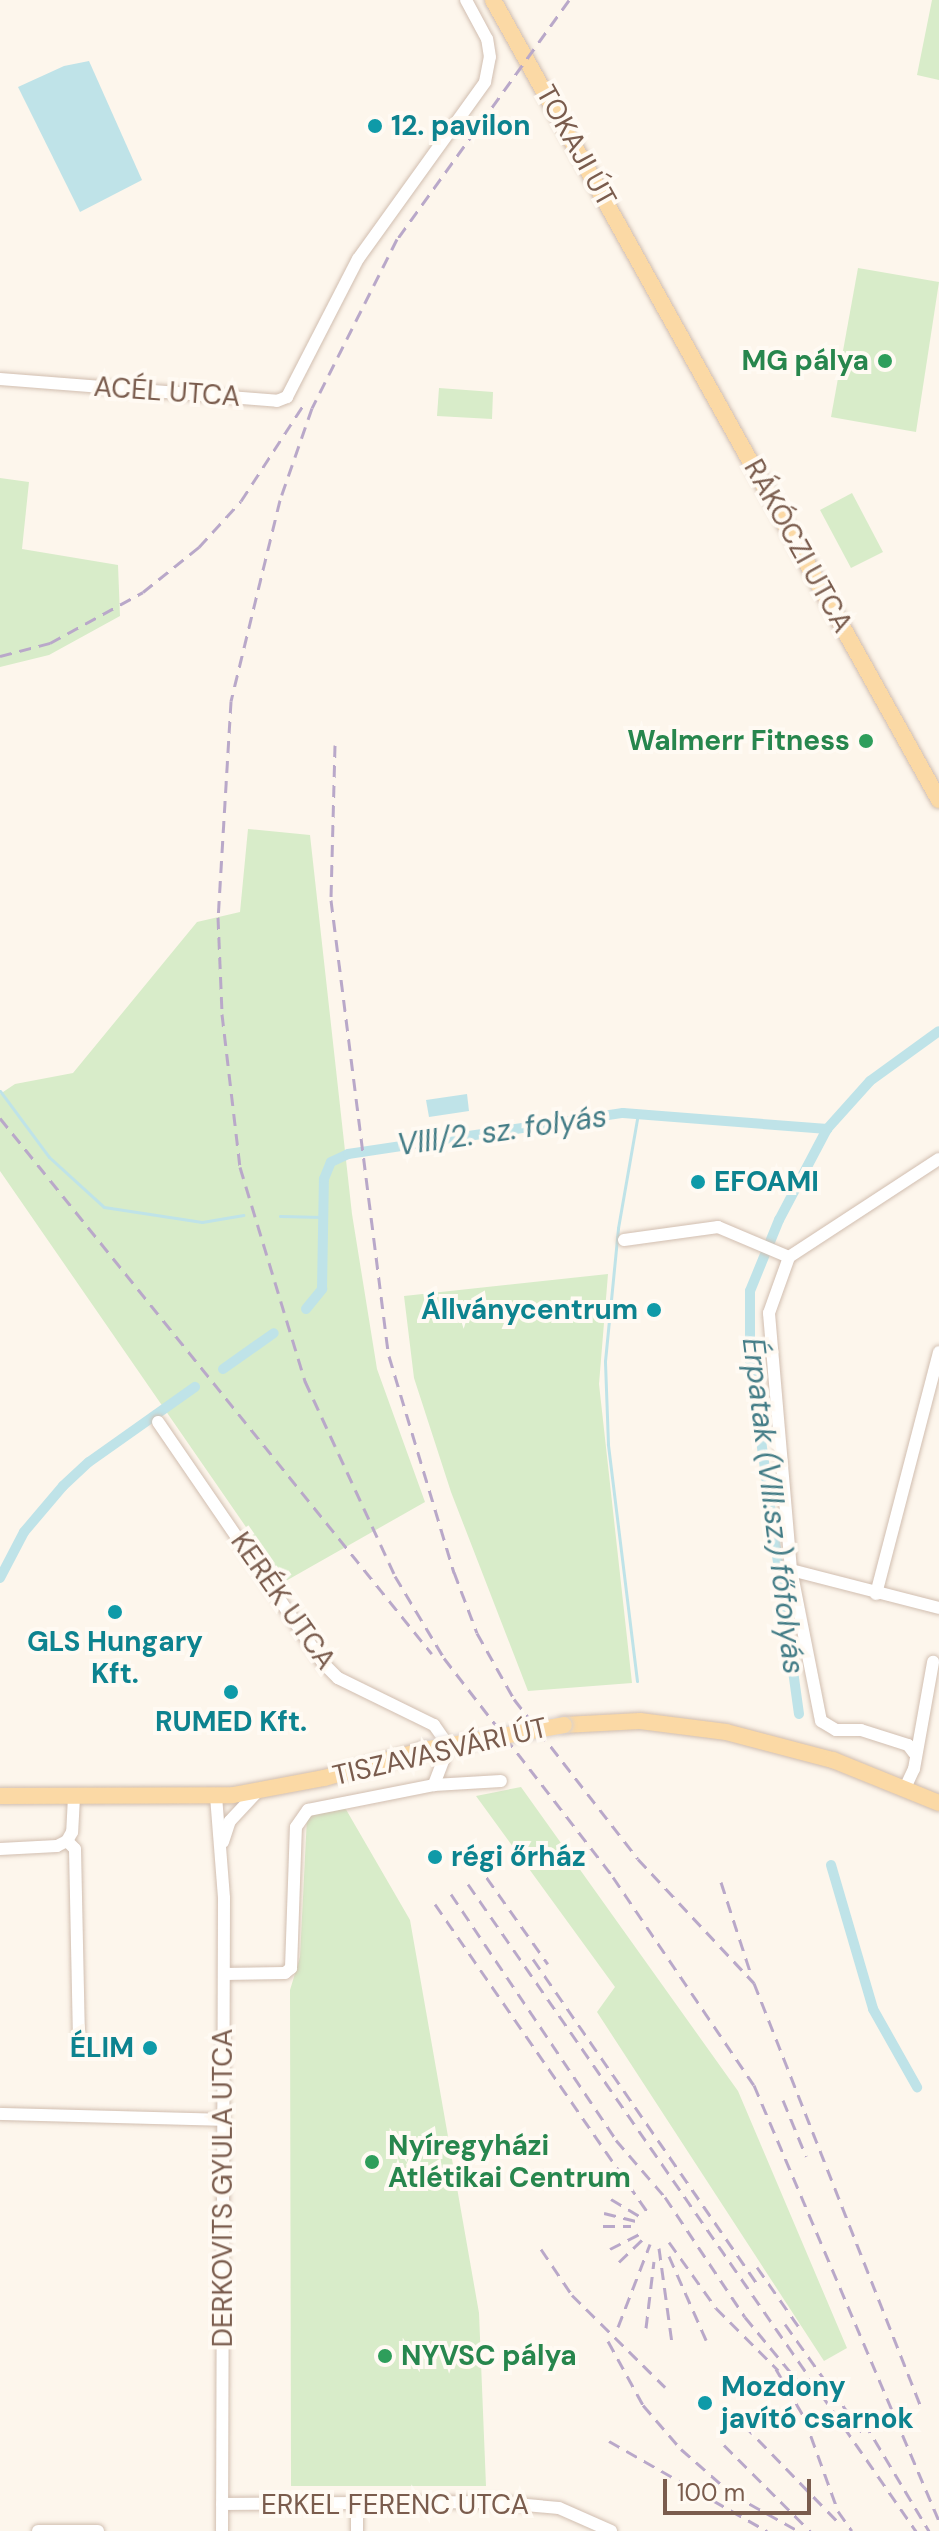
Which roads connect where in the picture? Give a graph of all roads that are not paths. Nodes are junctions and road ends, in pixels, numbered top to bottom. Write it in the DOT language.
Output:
graph roads {
  1 [pos="466,0"];
  2 [pos="493,0"];
  3 [pos="657,292"];
  4 [pos="0,379"];
  5 [pos="939,800"];
  6 [pos="939,1159"];
  7 [pos="624,1240"];
  8 [pos="789,1257"];
  9 [pos="939,1352"];
  10 [pos="158,1422"];
  11 [pos="791,1570"];
  12 [pos="876,1594"];
  13 [pos="939,1608"];
  14 [pos="933,1662"];
  15 [pos="914,1753"];
  16 [pos="501,1781"];
  17 [pos="434,1785"];
  18 [pos="905,1788"];
  19 [pos="258,1791"];
  20 [pos="0,1796"];
  21 [pos="216,1796"];
  22 [pos="74,1797"];
  23 [pos="939,1803"];
  24 [pos="67,1841"];
  25 [pos="222,1845"];
  26 [pos="0,1849"];
  27 [pos="224,1974"];
  28 [pos="79,2043"];
  29 [pos="0,2114"];
  30 [pos="223,2120"];
  31 [pos="357,2503"];
  32 [pos="222,2504"];
  33 [pos="38,2531"];
  34 [pos="47,2531"];
  35 [pos="98,2531"];
  36 [pos="211,2531"];
  37 [pos="222,2531"];
  38 [pos="357,2531"];
  39 [pos="611,2531"];
  1 -- 4 [label="street, ACÉL UTCA"];
  2 -- 3 [label="main road, TOKAJI ÚT"];
  3 -- 5 [label="main road, RÁKÓCZI UTCA"];
  6 -- 8 [label="street"];
  7 -- 8 [label="street"];
  8 -- 11 [label="street"];
  9 -- 12 [label="street"];
  10 -- 17 [label="street, KERÉK UTCA"];
  11 -- 12 [label="street"];
  11 -- 15 [label="street"];
  12 -- 13 [label="street"];
  14 -- 15 [label="street"];
  15 -- 18 [label="street"];
  16 -- 17 [label="street"];
  17 -- 27 [label="street"];
  18 -- 19 [label="main road, TISZAVASVÁRI ÚT, bridge"];
  18 -- 23 [label="main road, TISZAVASVÁRI ÚT"];
  19 -- 21 [label="main road, TISZAVASVÁRI ÚT"];
  19 -- 25 [label="street, DERKOVITS GYULA UTCA"];
  20 -- 22 [label="main road, TISZAVASVÁRI ÚT"];
  21 -- 22 [label="main road, TISZAVASVÁRI ÚT"];
  21 -- 25 [label="street, DERKOVITS GYULA UTCA"];
  22 -- 24 [label="street"];
  24 -- 26 [label="street"];
  24 -- 28 [label="street"];
  25 -- 27 [label="street, DERKOVITS GYULA UTCA"];
  27 -- 30 [label="street, DERKOVITS GYULA UTCA"];
  29 -- 30 [label="street"];
  30 -- 32 [label="street, DERKOVITS GYULA UTCA"];
  31 -- 32 [label="street, ERKEL FERENC UTCA"];
  31 -- 38 [label="street"];
  31 -- 39 [label="street, ERKEL FERENC UTCA"];
  32 -- 37 [label="street, DERKOVITS GYULA UTCA"];
  33 -- 34 [label="street"];
  34 -- 35 [label="street"];
  36 -- 37 [label="street"];
}
